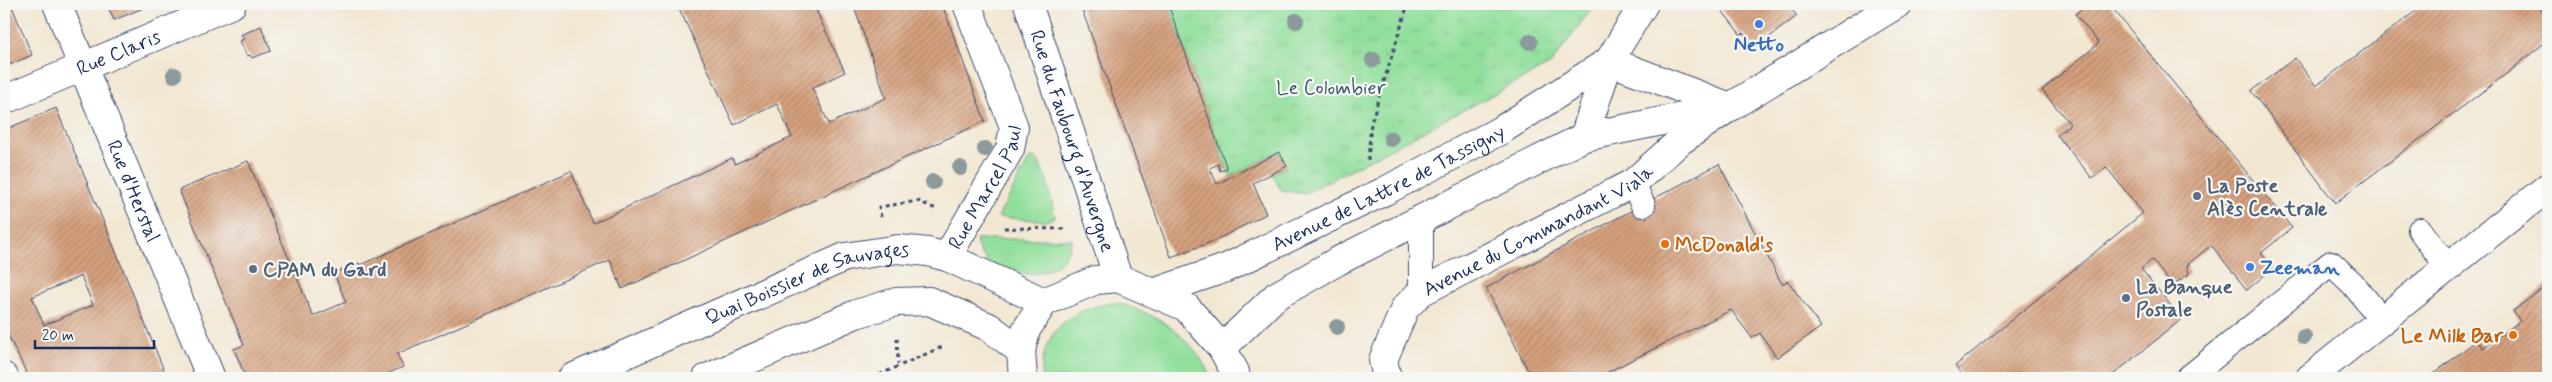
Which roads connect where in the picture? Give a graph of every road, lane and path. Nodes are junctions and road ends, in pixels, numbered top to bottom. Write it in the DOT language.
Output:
graph roads {
  1 [pos="57,4"];
  2 [pos="232,4"];
  3 [pos="967,4"];
  4 [pos="1028,4"];
  5 [pos="1408,4"];
  6 [pos="1644,4"];
  7 [pos="1897,4"];
  8 [pos="1609,61"];
  9 [pos="82,67"];
  10 [pos="4,100"];
  11 [pos="1730,107"];
  12 [pos="1584,137"];
  13 [pos="1368,160"];
  14 [pos="2548,187"];
  15 [pos="1421,219"];
  16 [pos="2420,230"];
  17 [pos="947,257"];
  18 [pos="2448,266"];
  19 [pos="1118,278"];
  20 [pos="1156,292"];
  21 [pos="1421,292"];
  22 [pos="1044,302"];
  23 [pos="2382,320"];
  24 [pos="1222,348"];
  25 [pos="1021,351"];
  26 [pos="898,364"];
  27 [pos="211,378"];
  28 [pos="572,378"];
  29 [pos="707,378"];
  30 [pos="872,378"];
  31 [pos="1023,378"];
  32 [pos="1236,378"];
  33 [pos="1387,378"];
  34 [pos="2188,378"];
  35 [pos="2310,378"];
  1 -- 9 [label="street, Rue d'Herstal"];
  2 -- 9 [label="street, Rue Claris"];
  3 -- 17 [label="street, Rue Marcel Paul"];
  4 -- 19 [label="street, Rue du Faubourg d'Auvergne"];
  5 -- 13 [label="path"];
  6 -- 8 [label="street, Avenue de Lattre de Tassigny"];
  7 -- 11 [label="street, Avenue du Commandant Viala"];
  8 -- 11 [label="street"];
  8 -- 12 [label="street, Avenue de Lattre de Tassigny"];
  8 -- 20 [label="street, Avenue de Lattre de Tassigny"];
  9 -- 10 [label="street, Rue Claris"];
  9 -- 27 [label="street, Rue d'Herstal"];
  11 -- 12 [label="street, Avenue du Commandant Viala"];
  11 -- 21 [label="street, Avenue du Commandant Viala"];
  12 -- 15 [label="street"];
  14 -- 18 [label="street"];
  15 -- 21 [label="lane"];
  15 -- 24 [label="street"];
  16 -- 18 [label="lane"];
  17 -- 22 [label="street, Quai Boissier de Sauvages"];
  17 -- 28 [label="street, Quai Boissier de Sauvages"];
  18 -- 23 [label="street"];
  19 -- 20 [label="street"];
  19 -- 22 [label="street"];
  20 -- 24 [label="street"];
  21 -- 33 [label="street, Avenue du Commandant Viala"];
  22 -- 25 [label="street"];
  23 -- 34 [label="lane"];
  23 -- 35 [label="street"];
  24 -- 32 [label="street"];
  25 -- 29 [label="street, Quai Boissier de Sauvages"];
  25 -- 31 [label="street"];
  26 -- 30 [label="path"];
}
